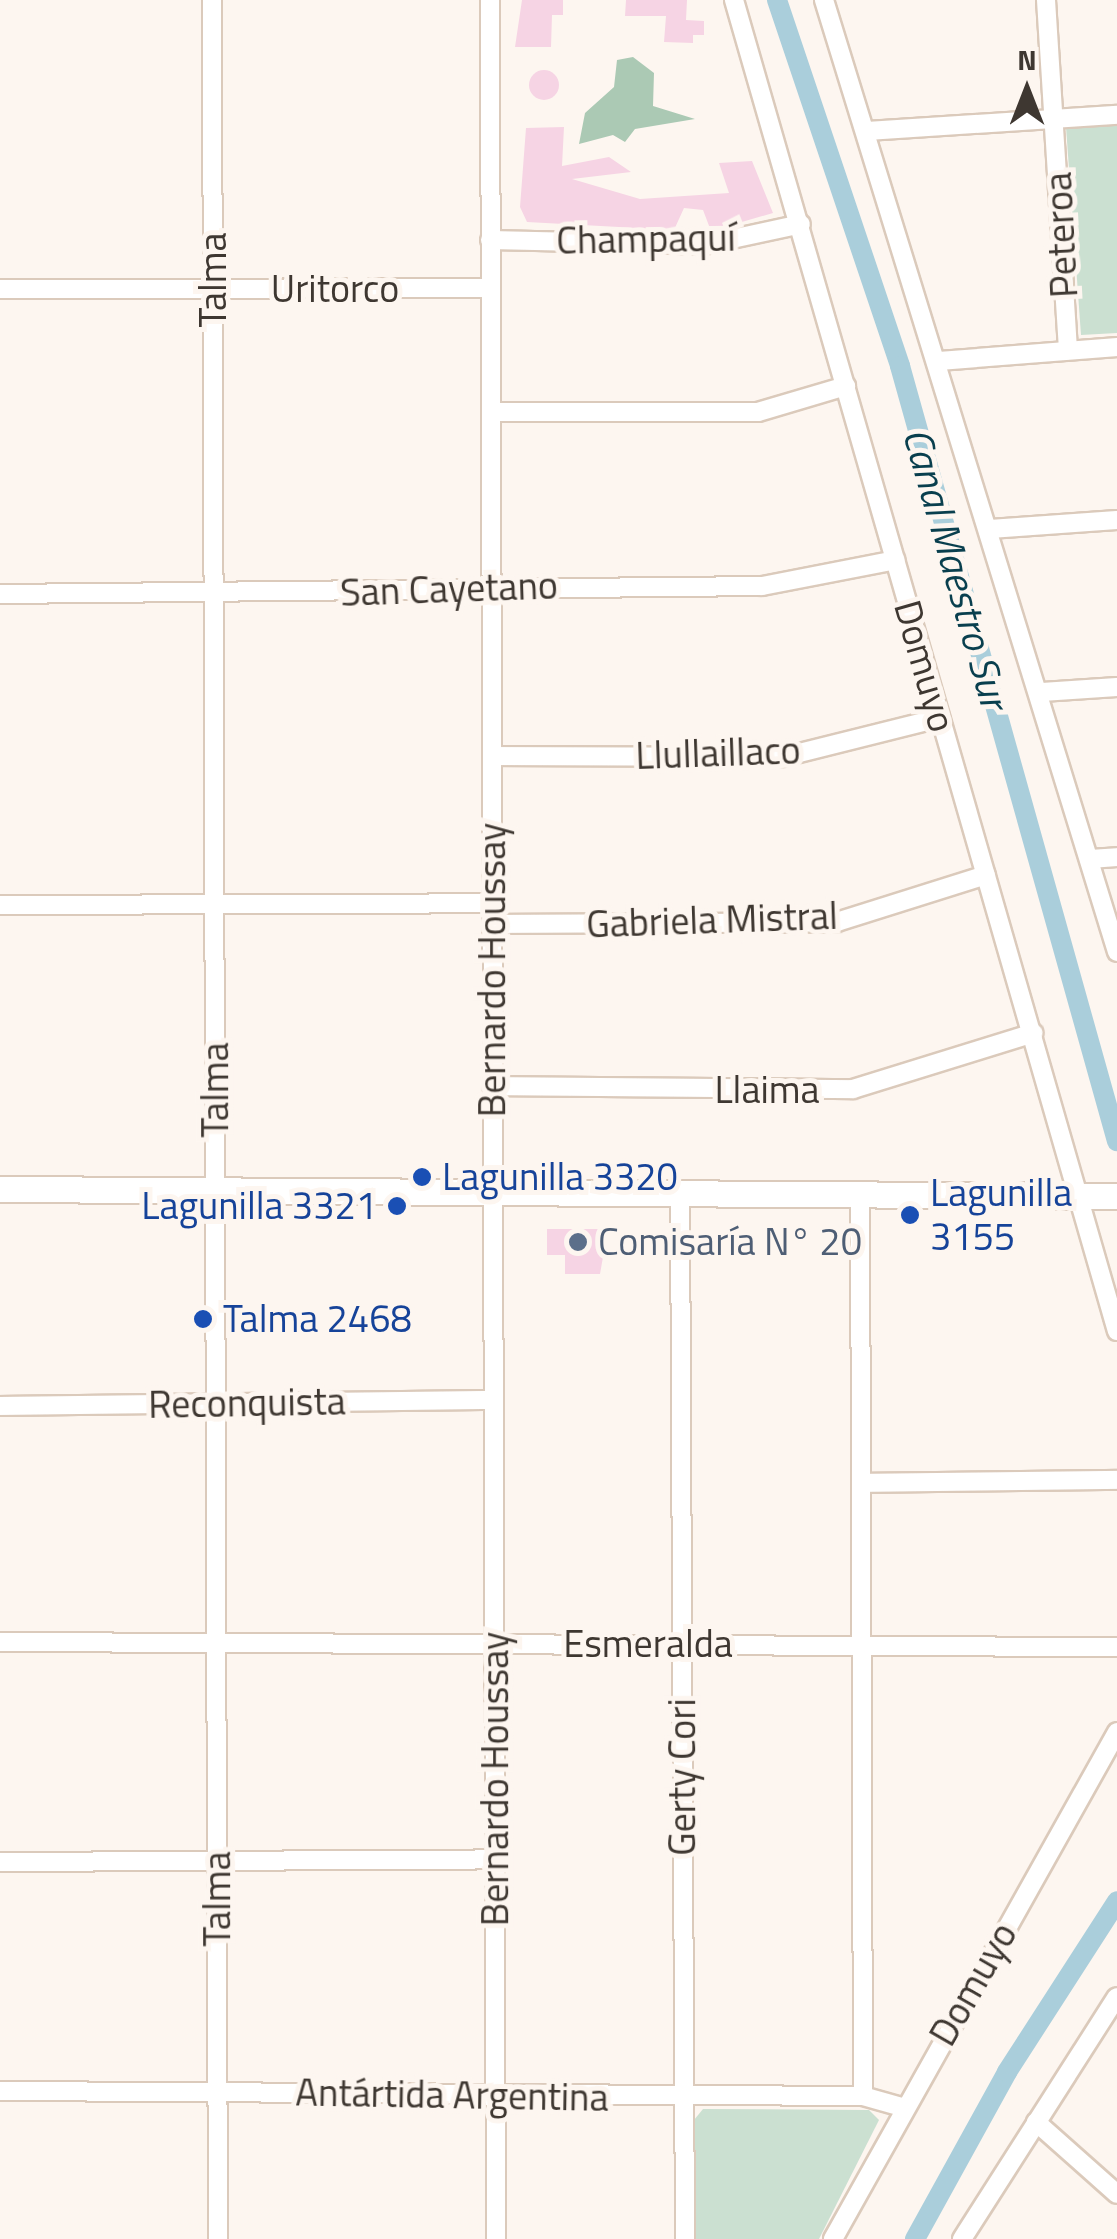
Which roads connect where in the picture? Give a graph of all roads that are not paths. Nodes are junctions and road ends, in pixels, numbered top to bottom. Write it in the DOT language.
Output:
graph roads {
  1 [pos="212,0"];
  2 [pos="490,0"];
  3 [pos="734,0"];
  4 [pos="824,0"];
  5 [pos="1046,0"];
  6 [pos="1117,115"];
  7 [pos="1055,119"];
  8 [pos="867,131"];
  9 [pos="801,224"];
  10 [pos="490,240"];
  11 [pos="490,288"];
  12 [pos="0,289"];
  13 [pos="213,289"];
  14 [pos="1117,346"];
  15 [pos="1068,350"];
  16 [pos="939,361"];
  17 [pos="846,386"];
  18 [pos="491,412"];
  19 [pos="1117,520"];
  20 [pos="990,528"];
  21 [pos="896,560"];
  22 [pos="491,590"];
  23 [pos="0,594"];
  24 [pos="214,594"];
  25 [pos="1117,687"];
  26 [pos="1042,692"];
  27 [pos="940,718"];
  28 [pos="492,756"];
  29 [pos="1117,857"];
  30 [pos="1090,858"];
  31 [pos="986,875"];
  32 [pos="492,903"];
  33 [pos="214,904"];
  34 [pos="0,905"];
  35 [pos="492,924"];
  36 [pos="1117,952"];
  37 [pos="1034,1033"];
  38 [pos="492,1086"];
  39 [pos="0,1189"];
  40 [pos="215,1190"];
  41 [pos="491,1192"];
  42 [pos="860,1194"];
  43 [pos="680,1195"];
  44 [pos="1080,1196"];
  45 [pos="1117,1196"];
  46 [pos="1117,1331"];
  47 [pos="494,1400"];
  48 [pos="216,1404"];
  49 [pos="0,1406"];
  50 [pos="1117,1480"];
  51 [pos="862,1483"];
  52 [pos="216,1641"];
  53 [pos="0,1642"];
  54 [pos="494,1643"];
  55 [pos="682,1644"];
  56 [pos="864,1645"];
  57 [pos="1117,1647"];
  58 [pos="1117,1732"];
  59 [pos="495,1860"];
  60 [pos="217,1861"];
  61 [pos="0,1862"];
  62 [pos="1117,1997"];
  63 [pos="218,2090"];
  64 [pos="0,2092"];
  65 [pos="495,2094"];
  66 [pos="863,2096"];
  67 [pos="682,2100"];
  68 [pos="902,2107"];
  69 [pos="1036,2122"];
  70 [pos="1117,2194"];
  71 [pos="218,2239"];
  72 [pos="496,2239"];
  73 [pos="685,2239"];
  74 [pos="834,2239"];
  75 [pos="962,2239"];
  1 -- 13 [label="street, Talma"];
  2 -- 10 [label="street, Bernardo Houssay"];
  3 -- 9 [label="street, Domuyo"];
  4 -- 8 [label="street"];
  5 -- 7 [label="street, Peteroa"];
  6 -- 7 [label="street"];
  7 -- 8 [label="street"];
  7 -- 15 [label="street, Peteroa"];
  8 -- 16 [label="street"];
  9 -- 10 [label="street, Champaquí"];
  9 -- 17 [label="street, Domuyo"];
  10 -- 11 [label="street, Bernardo Houssay"];
  11 -- 13 [label="street, Uritorco"];
  11 -- 18 [label="street, Bernardo Houssay"];
  12 -- 13 [label="street, Uritorco"];
  13 -- 24 [label="street, Talma"];
  14 -- 15 [label="street"];
  15 -- 16 [label="street"];
  16 -- 20 [label="street"];
  17 -- 18 [label="street"];
  17 -- 21 [label="street, Domuyo"];
  18 -- 22 [label="street, Bernardo Houssay"];
  19 -- 20 [label="street"];
  20 -- 26 [label="street"];
  21 -- 22 [label="street, San Cayetano"];
  21 -- 27 [label="street, Domuyo"];
  22 -- 24 [label="street, San Cayetano"];
  22 -- 28 [label="street, Bernardo Houssay"];
  23 -- 24 [label="street, San Cayetano"];
  24 -- 33 [label="street, Talma"];
  25 -- 26 [label="street"];
  26 -- 30 [label="street"];
  27 -- 28 [label="street, Llullaillaco"];
  27 -- 31 [label="street, Domuyo"];
  28 -- 32 [label="street, Bernardo Houssay"];
  29 -- 30 [label="street"];
  30 -- 36 [label="street"];
  31 -- 35 [label="street, Gabriela Mistral"];
  31 -- 37 [label="street, Domuyo"];
  32 -- 33 [label="street"];
  32 -- 35 [label="street, Bernardo Houssay"];
  33 -- 34 [label="street"];
  33 -- 40 [label="street, Talma"];
  35 -- 38 [label="street, Bernardo Houssay"];
  37 -- 38 [label="street, Llaima"];
  37 -- 44 [label="street, Domuyo"];
  38 -- 41 [label="street, Bernardo Houssay"];
  39 -- 40 [label="main road"];
  40 -- 41 [label="main road"];
  40 -- 48 [label="street, Talma"];
  41 -- 43 [label="main road"];
  41 -- 47 [label="street, Bernardo Houssay"];
  42 -- 43 [label="main road"];
  42 -- 44 [label="main road"];
  42 -- 51 [label="street"];
  43 -- 55 [label="street, Gerty Cori"];
  44 -- 45 [label="main road"];
  44 -- 46 [label="street, Domuyo"];
  47 -- 48 [label="street, Reconquista"];
  47 -- 54 [label="street, Bernardo Houssay"];
  48 -- 49 [label="street, Reconquista"];
  48 -- 52 [label="street, Talma"];
  50 -- 51 [label="street"];
  51 -- 56 [label="street"];
  52 -- 53 [label="street, Esmeralda"];
  52 -- 54 [label="street, Esmeralda"];
  52 -- 60 [label="street, Talma"];
  54 -- 55 [label="street, Esmeralda"];
  54 -- 59 [label="street, Bernardo Houssay"];
  55 -- 56 [label="street, Esmeralda"];
  55 -- 67 [label="street, Gerty Cori"];
  56 -- 57 [label="street, Esmeralda"];
  56 -- 66 [label="street"];
  58 -- 68 [label="street, Domuyo"];
  59 -- 60 [label="street"];
  59 -- 65 [label="street, Bernardo Houssay"];
  60 -- 61 [label="street"];
  60 -- 63 [label="street, Talma"];
  62 -- 69 [label="street"];
  63 -- 64 [label="street, Antártida Argentina"];
  63 -- 65 [label="street, Antártida Argentina"];
  63 -- 71 [label="street, Talma"];
  65 -- 67 [label="street, Antártida Argentina"];
  65 -- 72 [label="street, Bernardo Houssay"];
  66 -- 67 [label="street, Antártida Argentina"];
  66 -- 68 [label="street, Antártida Argentina"];
  67 -- 73 [label="street, Gerty Cori"];
  68 -- 74 [label="street, Domuyo"];
  69 -- 70 [label="street"];
  69 -- 75 [label="street"];
}
